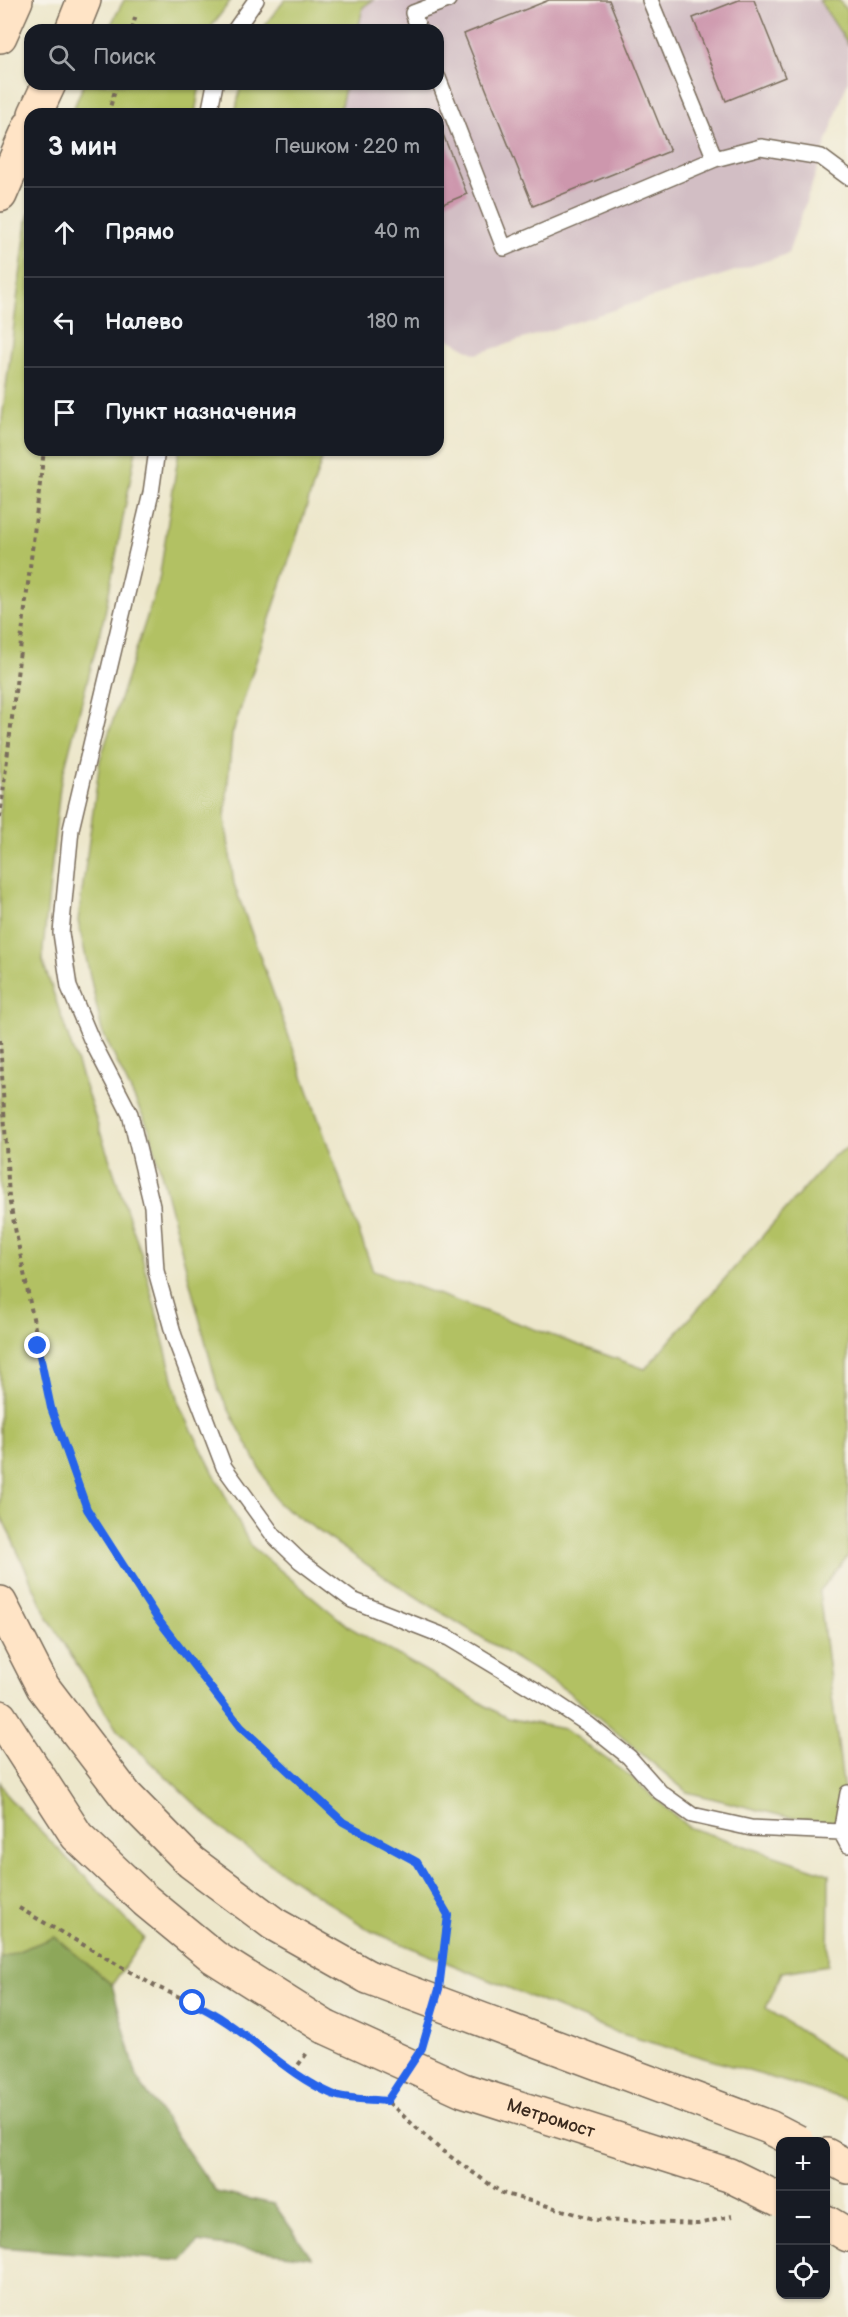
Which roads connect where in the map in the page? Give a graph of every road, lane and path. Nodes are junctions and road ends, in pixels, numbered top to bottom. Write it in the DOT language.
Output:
graph roads {
  1 [pos="16,0"];
  2 [pos="84,0"];
  3 [pos="256,0"];
  4 [pos="448,0"];
  5 [pos="650,0"];
  6 [pos="136,15"];
  7 [pos="74,24"];
  8 [pos="134,24"];
  9 [pos="239,24"];
  10 [pos="417,24"];
  11 [pos="0,36"];
  12 [pos="46,90"];
  13 [pos="115,90"];
  14 [pos="214,90"];
  15 [pos="443,90"];
  16 [pos="38,108"];
  17 [pos="110,108"];
  18 [pos="210,108"];
  19 [pos="24,140"];
  20 [pos="714,159"];
  21 [pos="848,177"];
  22 [pos="0,195"];
  23 [pos="43,456"];
  24 [pos="156,456"];
  25 [pos="0,818"];
  26 [pos="0,1040"];
  27 [pos="0,1603"];
  28 [pos="0,1717"];
  29 [pos="848,1793"];
  30 [pos="845,1838"];
  31 [pos="19,1908"];
  32 [pos="441,1978"];
  33 [pos="393,2092"];
  34 [pos="387,2101"];
  35 [pos="788,2137"];
  36 [pos="830,2158"];
  37 [pos="848,2167"];
  38 [pos="776,2198"];
  39 [pos="740,2214"];
  40 [pos="830,2225"];
  41 [pos="848,2235"];
  1 -- 11 [label="main road"];
  2 -- 7 [label="main road"];
  3 -- 9 [label="lane"];
  4 -- 10 [label="lane"];
  5 -- 20 [label="lane"];
  6 -- 8 [label="path"];
  12 -- 16 [label="main road"];
  13 -- 17 [label="path"];
  14 -- 18 [label="lane"];
  15 -- 20 [label="lane"];
  19 -- 22 [label="main road"];
  20 -- 21 [label="lane"];
  23 -- 25 [label="path"];
  24 -- 30 [label="lane"];
  26 -- 32 [label="path"];
  27 -- 35 [label="main road, bridge"];
  28 -- 38 [label="main road, Метромост, bridge"];
  29 -- 30 [label="lane"];
  31 -- 34 [label="path"];
  33 -- 34 [label="path"];
  34 -- 39 [label="path"];
  36 -- 37 [label="main road"];
  40 -- 41 [label="main road"];
}
